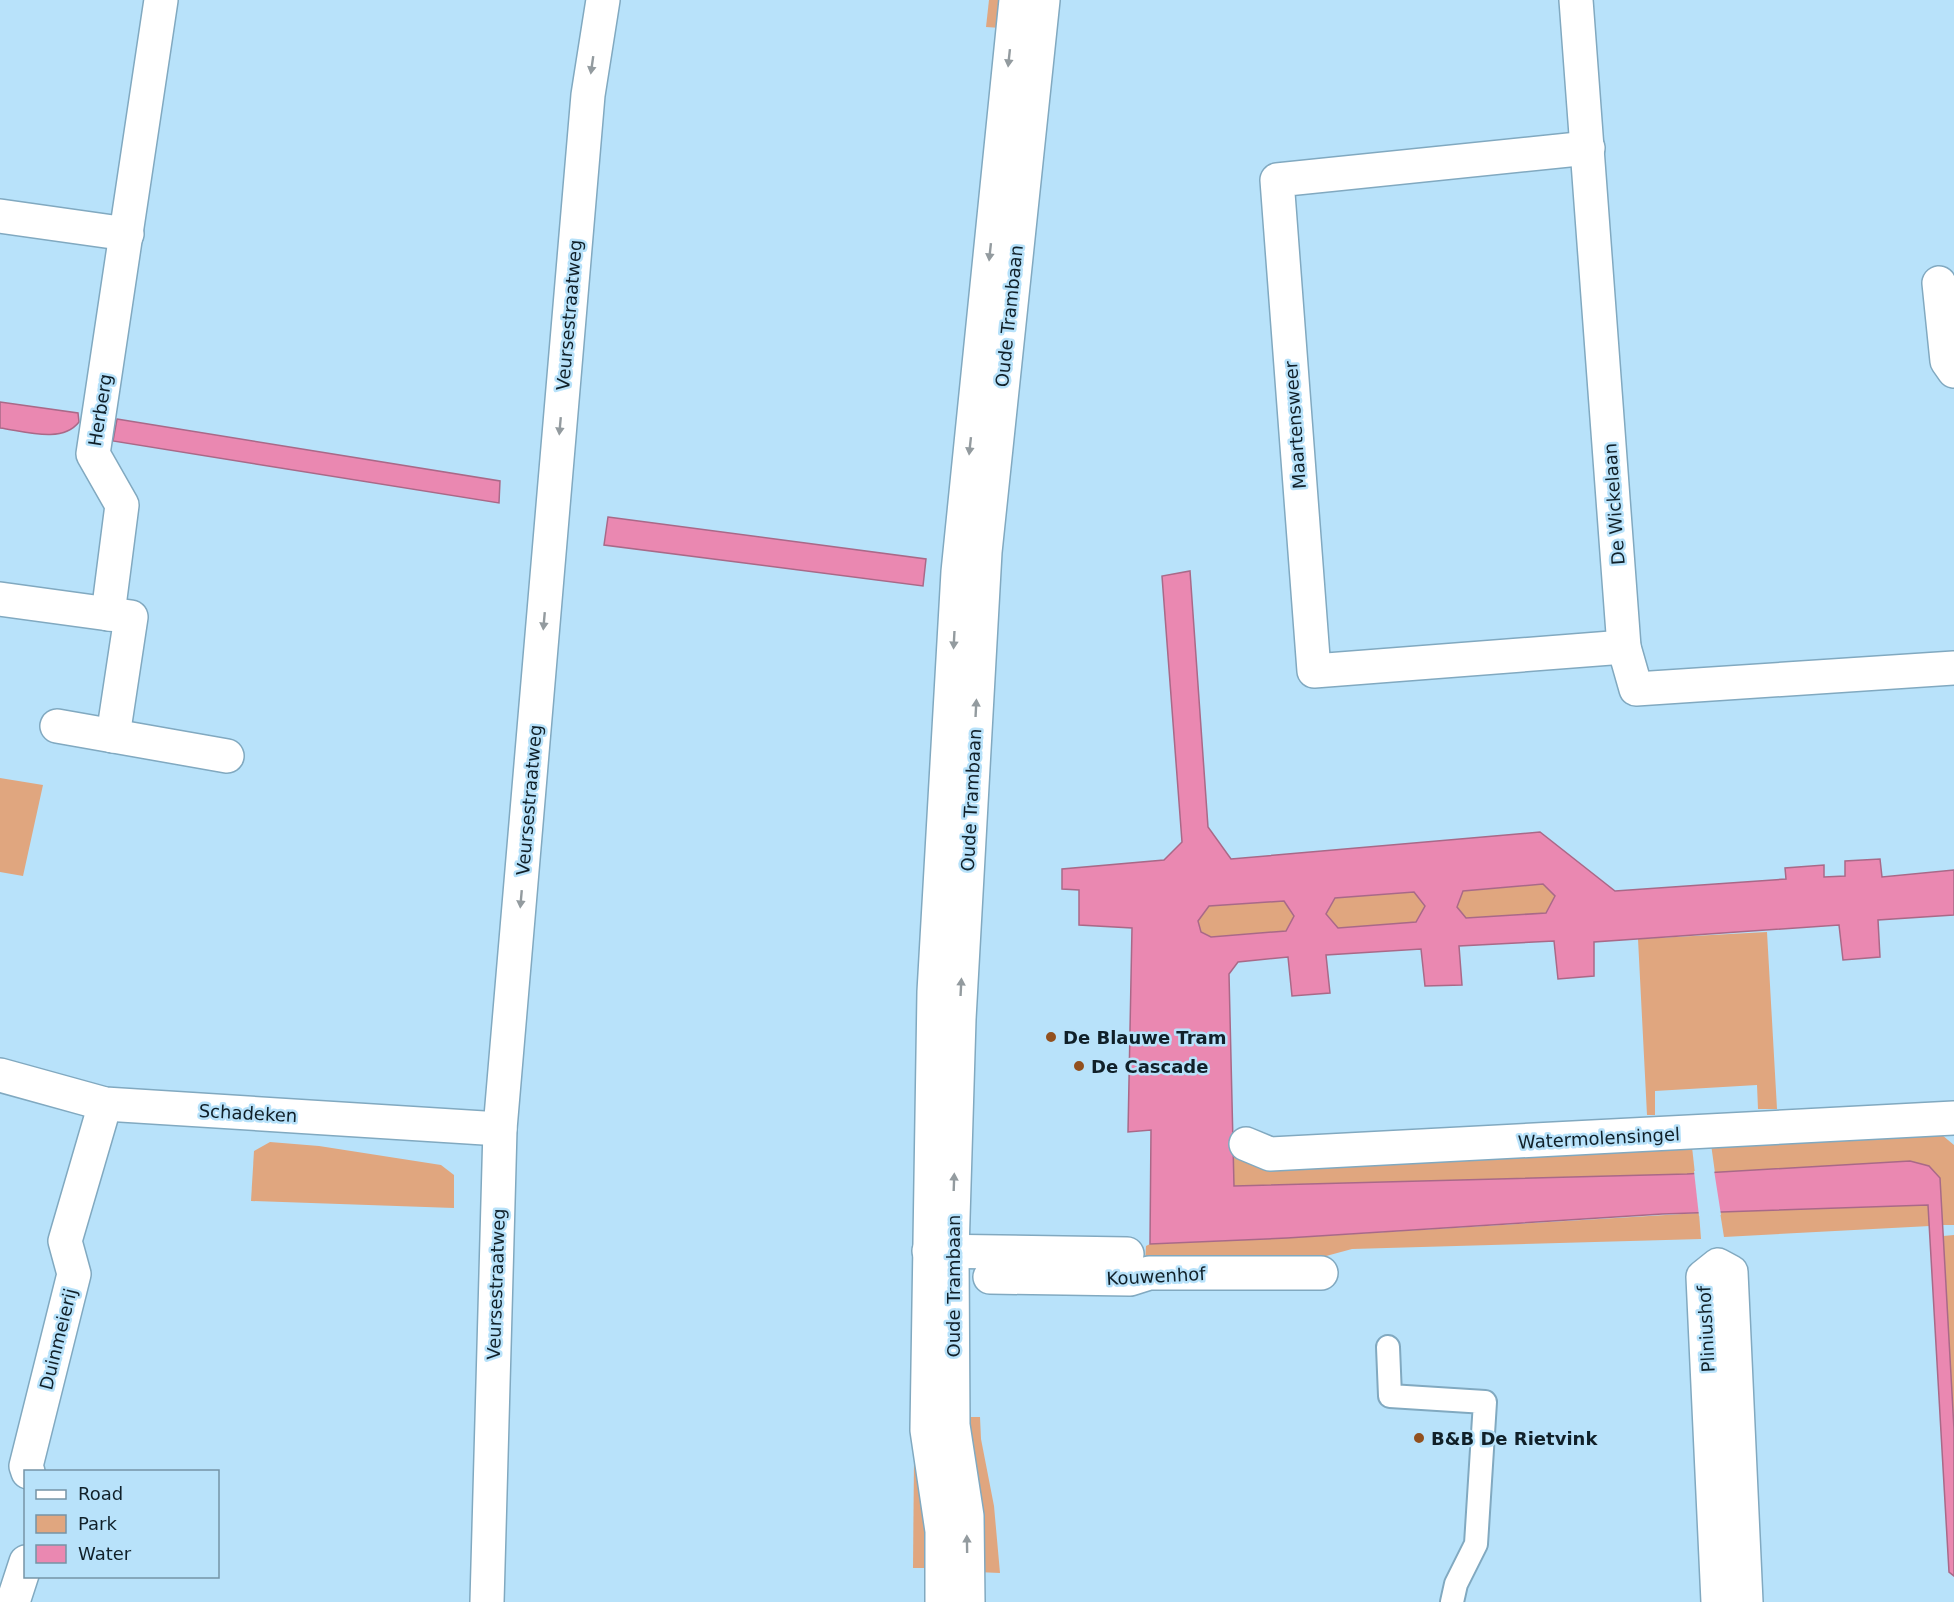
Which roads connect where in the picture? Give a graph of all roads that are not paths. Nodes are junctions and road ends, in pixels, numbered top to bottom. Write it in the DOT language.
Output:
graph roads {
  1 [pos="161,0"];
  2 [pos="603,0"];
  3 [pos="1016,0"];
  4 [pos="1043,0"];
  5 [pos="1576,0"];
  6 [pos="1588,148"];
  7 [pos="0,216"];
  8 [pos="127,234"];
  9 [pos="1939,283"];
  10 [pos="1954,371"];
  11 [pos="0,599"];
  12 [pos="108,614"];
  13 [pos="1624,647"];
  14 [pos="1954,668"];
  15 [pos="57,726"];
  16 [pos="113,736"];
  17 [pos="227,756"];
  18 [pos="0,1075"];
  19 [pos="105,1104"];
  20 [pos="1954,1118"];
  21 [pos="501,1129"];
  22 [pos="1246,1144"];
  23 [pos="940,1251"];
  24 [pos="1127,1254"];
  25 [pos="1321,1273"];
  26 [pos="990,1277"];
  27 [pos="1388,1347"];
  28 [pos="27,1470"];
  29 [pos="24,1569"];
  30 [pos="14,1602"];
  31 [pos="487,1602"];
  32 [pos="942,1602"];
  33 [pos="968,1602"];
  34 [pos="1452,1602"];
  35 [pos="1718,1602"];
  36 [pos="1746,1602"];
  1 -- 8 [label="street, Herberg"];
  2 -- 21 [label="street, Veursestraatweg, one-way"];
  3 -- 23 [label="street, Oude Trambaan, one-way"];
  23 -- 4 [label="street, Oude Trambaan, one-way"];
  5 -- 6 [label="street, De Wickelaan"];
  6 -- 13 [label="street, De Wickelaan"];
  6 -- 13 [label="street, Maartensweer"];
  7 -- 8 [label="street"];
  8 -- 12 [label="street, Herberg"];
  9 -- 10 [label="street"];
  11 -- 12 [label="street"];
  12 -- 16 [label="street"];
  13 -- 14 [label="street, De Wickelaan"];
  15 -- 16 [label="street"];
  16 -- 17 [label="street"];
  18 -- 19 [label="street, Schadeken"];
  19 -- 21 [label="street, Schadeken"];
  19 -- 28 [label="street, Duinmeierij"];
  20 -- 22 [label="street, Watermolensingel"];
  21 -- 31 [label="street, Veursestraatweg"];
  23 -- 24 [label="street, Kouwenhof"];
  23 -- 32 [label="street, Oude Trambaan"];
  33 -- 23 [label="street, Oude Trambaan, one-way"];
  25 -- 26 [label="street, Kouwenhof"];
  27 -- 34 [label="lane"];
  29 -- 30 [label="street"];
  35 -- 36 [label="street, Pliniushof"];
}
